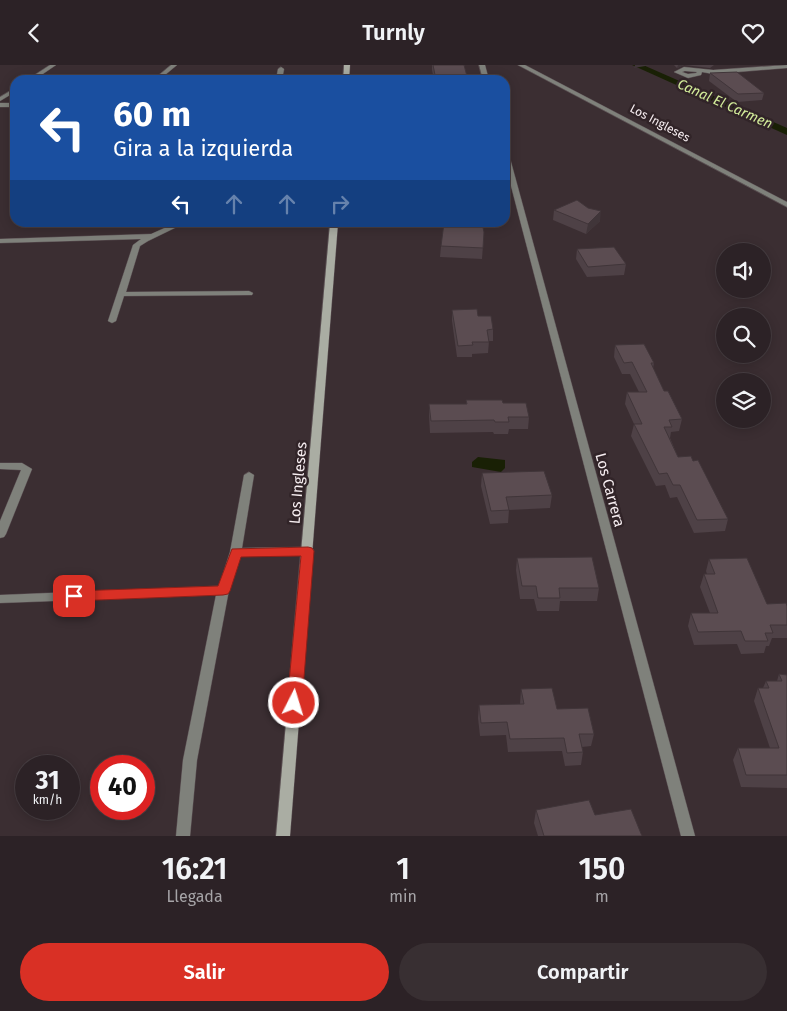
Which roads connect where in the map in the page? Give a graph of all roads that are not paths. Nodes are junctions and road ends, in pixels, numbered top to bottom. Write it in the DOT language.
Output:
graph roads {
  1 [pos="54,65"];
  2 [pos="174,65"];
  3 [pos="521,65"];
  4 [pos="787,65"];
  5 [pos="281,69"];
  6 [pos="699,72"];
  7 [pos="38,75"];
  8 [pos="162,75"];
  9 [pos="280,75"];
  10 [pos="510,170"];
  11 [pos="787,205"];
  12 [pos="172,227"];
  13 [pos="334,227"];
  14 [pos="151,236"];
  15 [pos="0,241"];
  16 [pos="120,293"];
  17 [pos="248,293"];
  18 [pos="112,321"];
  19 [pos="0,466"];
  20 [pos="249,475"];
  21 [pos="0,533"];
  22 [pos="308,551"];
  23 [pos="236,553"];
  24 [pos="223,591"];
  25 [pos="0,599"];
  26 [pos="183,836"];
  27 [pos="283,836"];
  28 [pos="688,836"];
  1 -- 7 [label="street"];
  2 -- 8 [label="street"];
  3 -- 11 [label="street, Los Ingleses"];
  4 -- 6 [label="street"];
  5 -- 9 [label="street"];
  10 -- 28 [label="street, Los Carrera"];
  12 -- 14 [label="street"];
  13 -- 22 [label="street, Los Ingleses"];
  14 -- 15 [label="street"];
  14 -- 16 [label="street"];
  16 -- 17 [label="street"];
  16 -- 18 [label="street"];
  19 -- 21 [label="street"];
  20 -- 23 [label="street"];
  22 -- 23 [label="street"];
  22 -- 27 [label="street, Los Ingleses"];
  23 -- 24 [label="street"];
  24 -- 25 [label="street"];
  24 -- 26 [label="street"];
}
